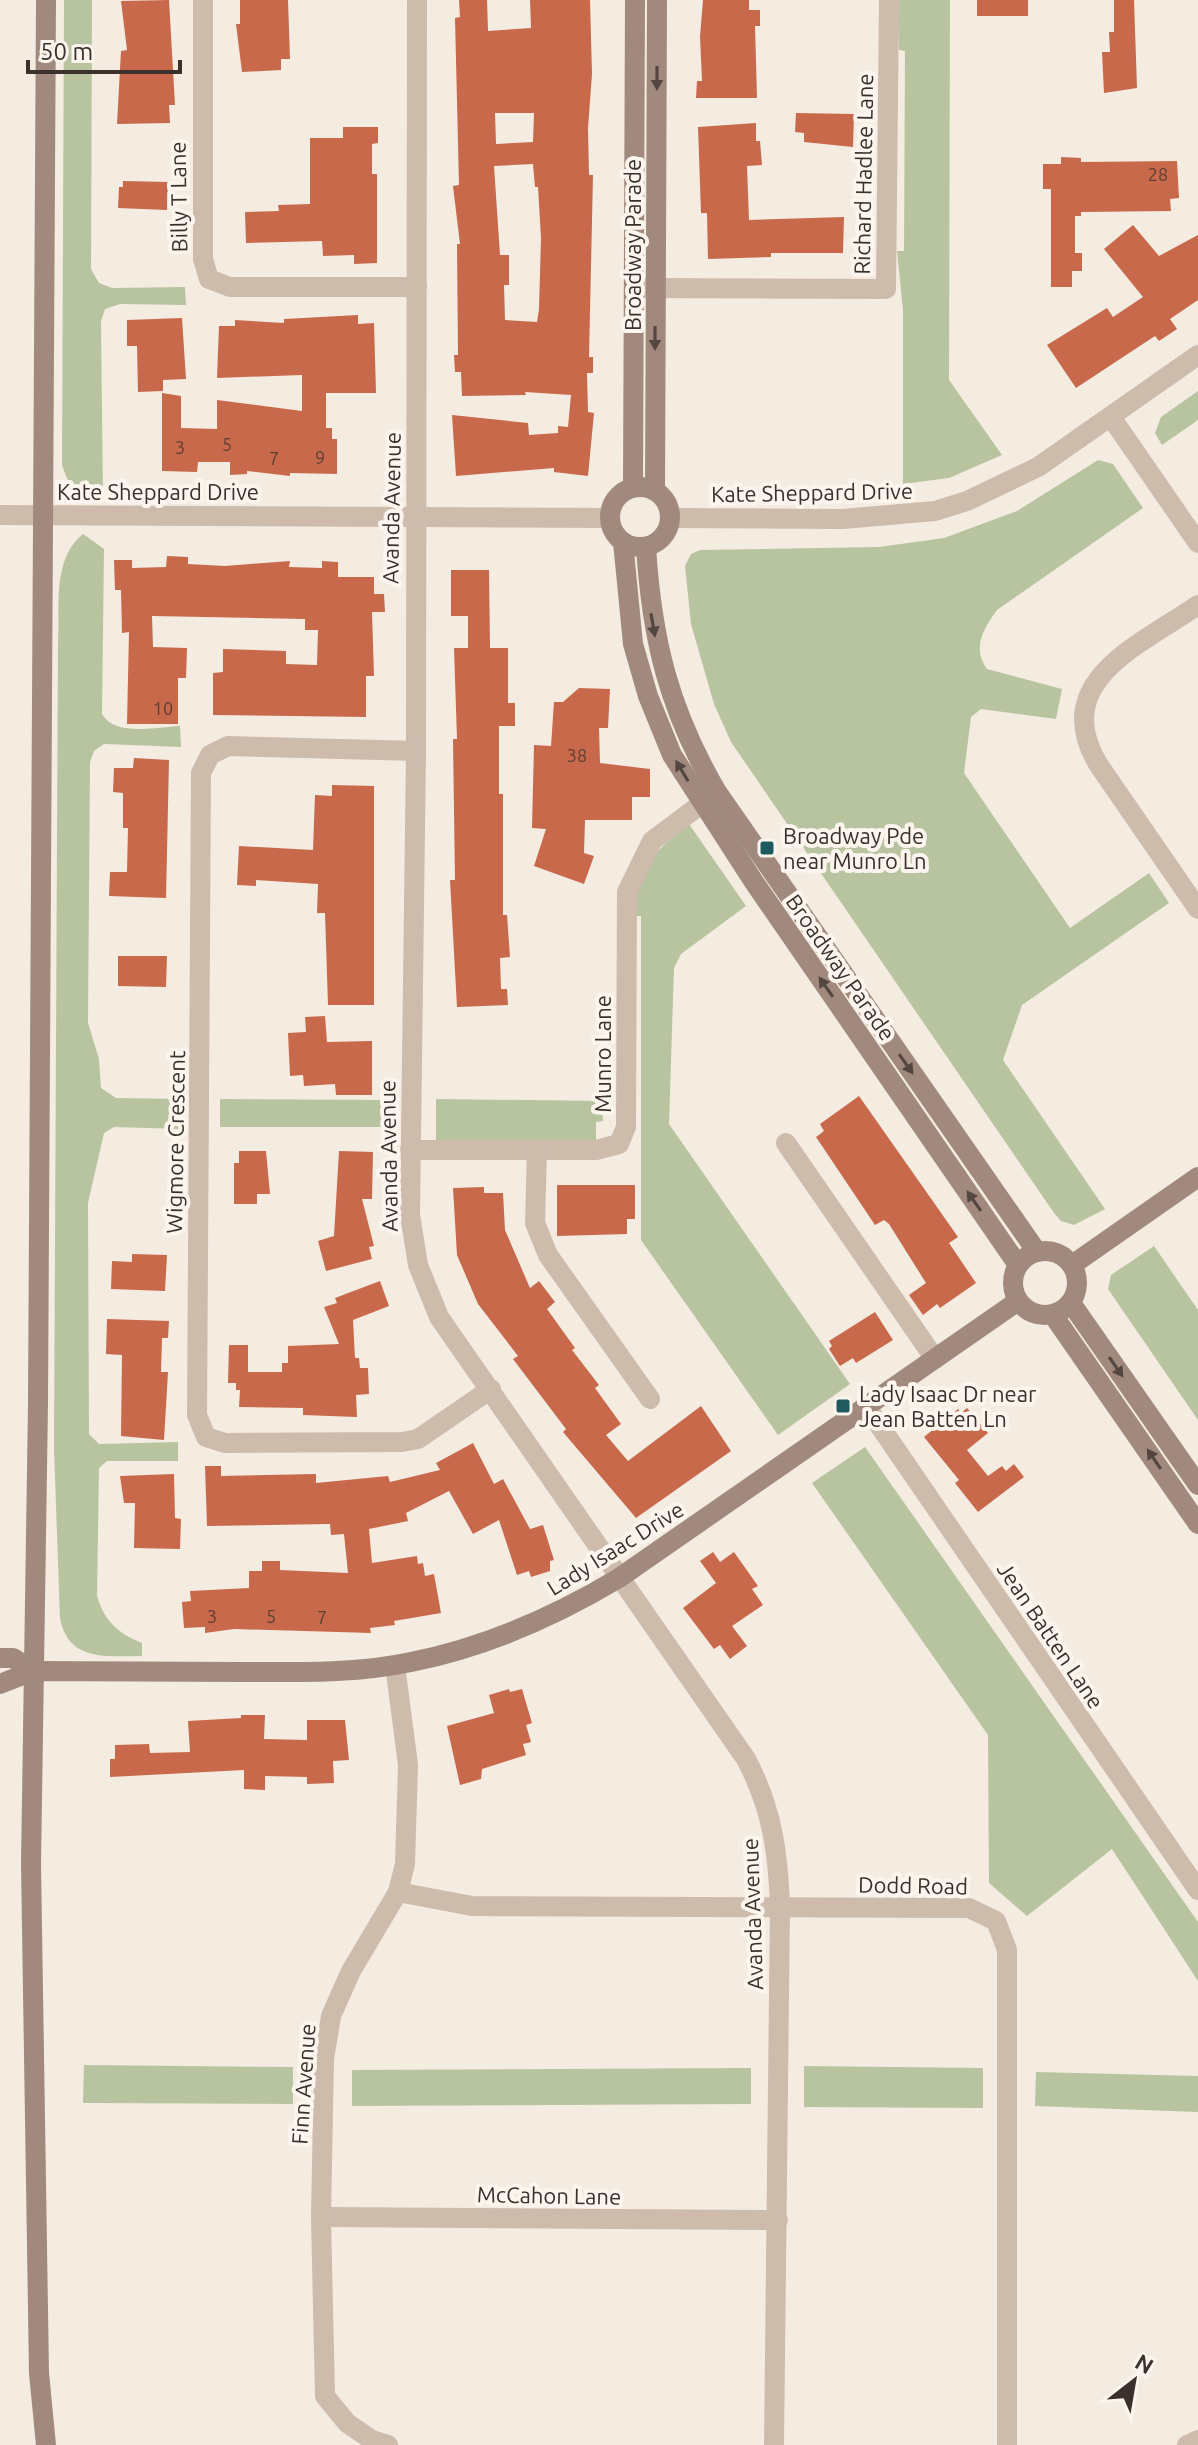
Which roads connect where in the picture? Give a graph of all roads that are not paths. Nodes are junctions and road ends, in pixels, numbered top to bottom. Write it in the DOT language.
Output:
graph roads {
  1 [pos="46,0"];
  2 [pos="203,0"];
  3 [pos="417,0"];
  4 [pos="635,0"];
  5 [pos="657,0"];
  6 [pos="889,0"];
  7 [pos="417,287"];
  8 [pos="634,288"];
  9 [pos="656,288"];
  10 [pos="1198,355"];
  11 [pos="1111,417"];
  12 [pos="633,488"];
  13 [pos="655,491"];
  14 [pos="0,515"];
  15 [pos="43,515"];
  16 [pos="414,516"];
  17 [pos="610,518"];
  18 [pos="670,518"];
  19 [pos="1191,518"];
  20 [pos="623,542"];
  21 [pos="1198,543"];
  22 [pos="646,547"];
  23 [pos="1198,605"];
  24 [pos="416,751"];
  25 [pos="710,797"];
  26 [pos="1198,909"];
  27 [pos="786,1143"];
  28 [pos="410,1150"];
  29 [pos="537,1150"];
  30 [pos="1198,1177"];
  31 [pos="1037,1252"];
  32 [pos="1018,1265"];
  33 [pos="1072,1265"];
  34 [pos="1018,1301"];
  35 [pos="1071,1303"];
  36 [pos="1053,1315"];
  37 [pos="935,1359"];
  38 [pos="491,1389"];
  39 [pos="650,1399"];
  40 [pos="866,1406"];
  41 [pos="1198,1485"];
  42 [pos="1198,1524"];
  43 [pos="619,1578"];
  44 [pos="0,1658"];
  45 [pos="395,1665"];
  46 [pos="33,1671"];
  47 [pos="0,1684"];
  48 [pos="1198,1890"];
  49 [pos="398,1892"];
  50 [pos="780,1906"];
  51 [pos="321,2217"];
  52 [pos="778,2220"];
  53 [pos="1198,2440"];
  54 [pos="46,2445"];
  55 [pos="388,2445"];
  56 [pos="774,2445"];
  57 [pos="1007,2445"];
  58 [pos="1187,2445"];
  1 -- 15 [label="street"];
  2 -- 7 [label="street, Billy T Lane"];
  3 -- 7 [label="street, Avanda Avenue"];
  4 -- 8 [label="street, Broadway Parade"];
  5 -- 9 [label="street, Broadway Parade, one-way"];
  6 -- 9 [label="street, Richard Hadlee Lane"];
  7 -- 16 [label="street, Avanda Avenue"];
  8 -- 9 [label="street, Richard Hadlee Lane"];
  8 -- 12 [label="street, Broadway Parade"];
  9 -- 13 [label="street, Broadway Parade, one-way"];
  10 -- 11 [label="street, Kate Sheppard Drive"];
  11 -- 18 [label="street, Kate Sheppard Drive"];
  11 -- 19 [label="street"];
  12 -- 13 [label="street"];
  12 -- 17 [label="street"];
  13 -- 18 [label="street"];
  14 -- 15 [label="street, Kate Sheppard Drive"];
  15 -- 16 [label="street, Kate Sheppard Drive"];
  15 -- 46 [label="street"];
  16 -- 17 [label="street, Kate Sheppard Drive"];
  16 -- 24 [label="street, Avanda Avenue"];
  17 -- 20 [label="street"];
  18 -- 22 [label="street"];
  19 -- 21 [label="street"];
  20 -- 22 [label="street"];
  25 -- 20 [label="street, Broadway Parade, one-way"];
  22 -- 25 [label="street, Broadway Parade, one-way"];
  23 -- 26 [label="street"];
  24 -- 28 [label="street, Avanda Avenue"];
  24 -- 38 [label="street, Wigmore Crescent"];
  25 -- 29 [label="street, Munro Lane"];
  25 -- 31 [label="street, Broadway Parade, one-way"];
  32 -- 25 [label="street, Broadway Parade, one-way"];
  27 -- 37 [label="street"];
  28 -- 29 [label="street, Munro Lane"];
  28 -- 38 [label="street, Avanda Avenue"];
  29 -- 39 [label="street"];
  30 -- 33 [label="street"];
  31 -- 32 [label="street"];
  31 -- 33 [label="street"];
  32 -- 34 [label="street"];
  33 -- 35 [label="street"];
  34 -- 36 [label="street"];
  34 -- 37 [label="street, Lady Isaac Drive"];
  35 -- 36 [label="street"];
  35 -- 41 [label="street, one-way"];
  42 -- 36 [label="street, one-way"];
  37 -- 40 [label="street, Lady Isaac Drive"];
  38 -- 43 [label="street, Avanda Avenue"];
  40 -- 43 [label="street, Lady Isaac Drive"];
  40 -- 48 [label="street, Jean Batten Lane"];
  43 -- 45 [label="street, Lady Isaac Drive"];
  43 -- 50 [label="street, Avanda Avenue"];
  44 -- 46 [label="street"];
  45 -- 46 [label="street, Lady Isaac Drive"];
  45 -- 49 [label="street, Finn Avenue"];
  46 -- 47 [label="street"];
  46 -- 54 [label="street"];
  49 -- 50 [label="street, Dodd Road"];
  49 -- 51 [label="street, Finn Avenue"];
  50 -- 52 [label="street, Avanda Avenue"];
  50 -- 57 [label="street, Dodd Road"];
  51 -- 52 [label="street, McCahon Lane"];
  51 -- 55 [label="street, Finn Avenue"];
  52 -- 56 [label="street, Avanda Avenue"];
  53 -- 58 [label="street"];
}
